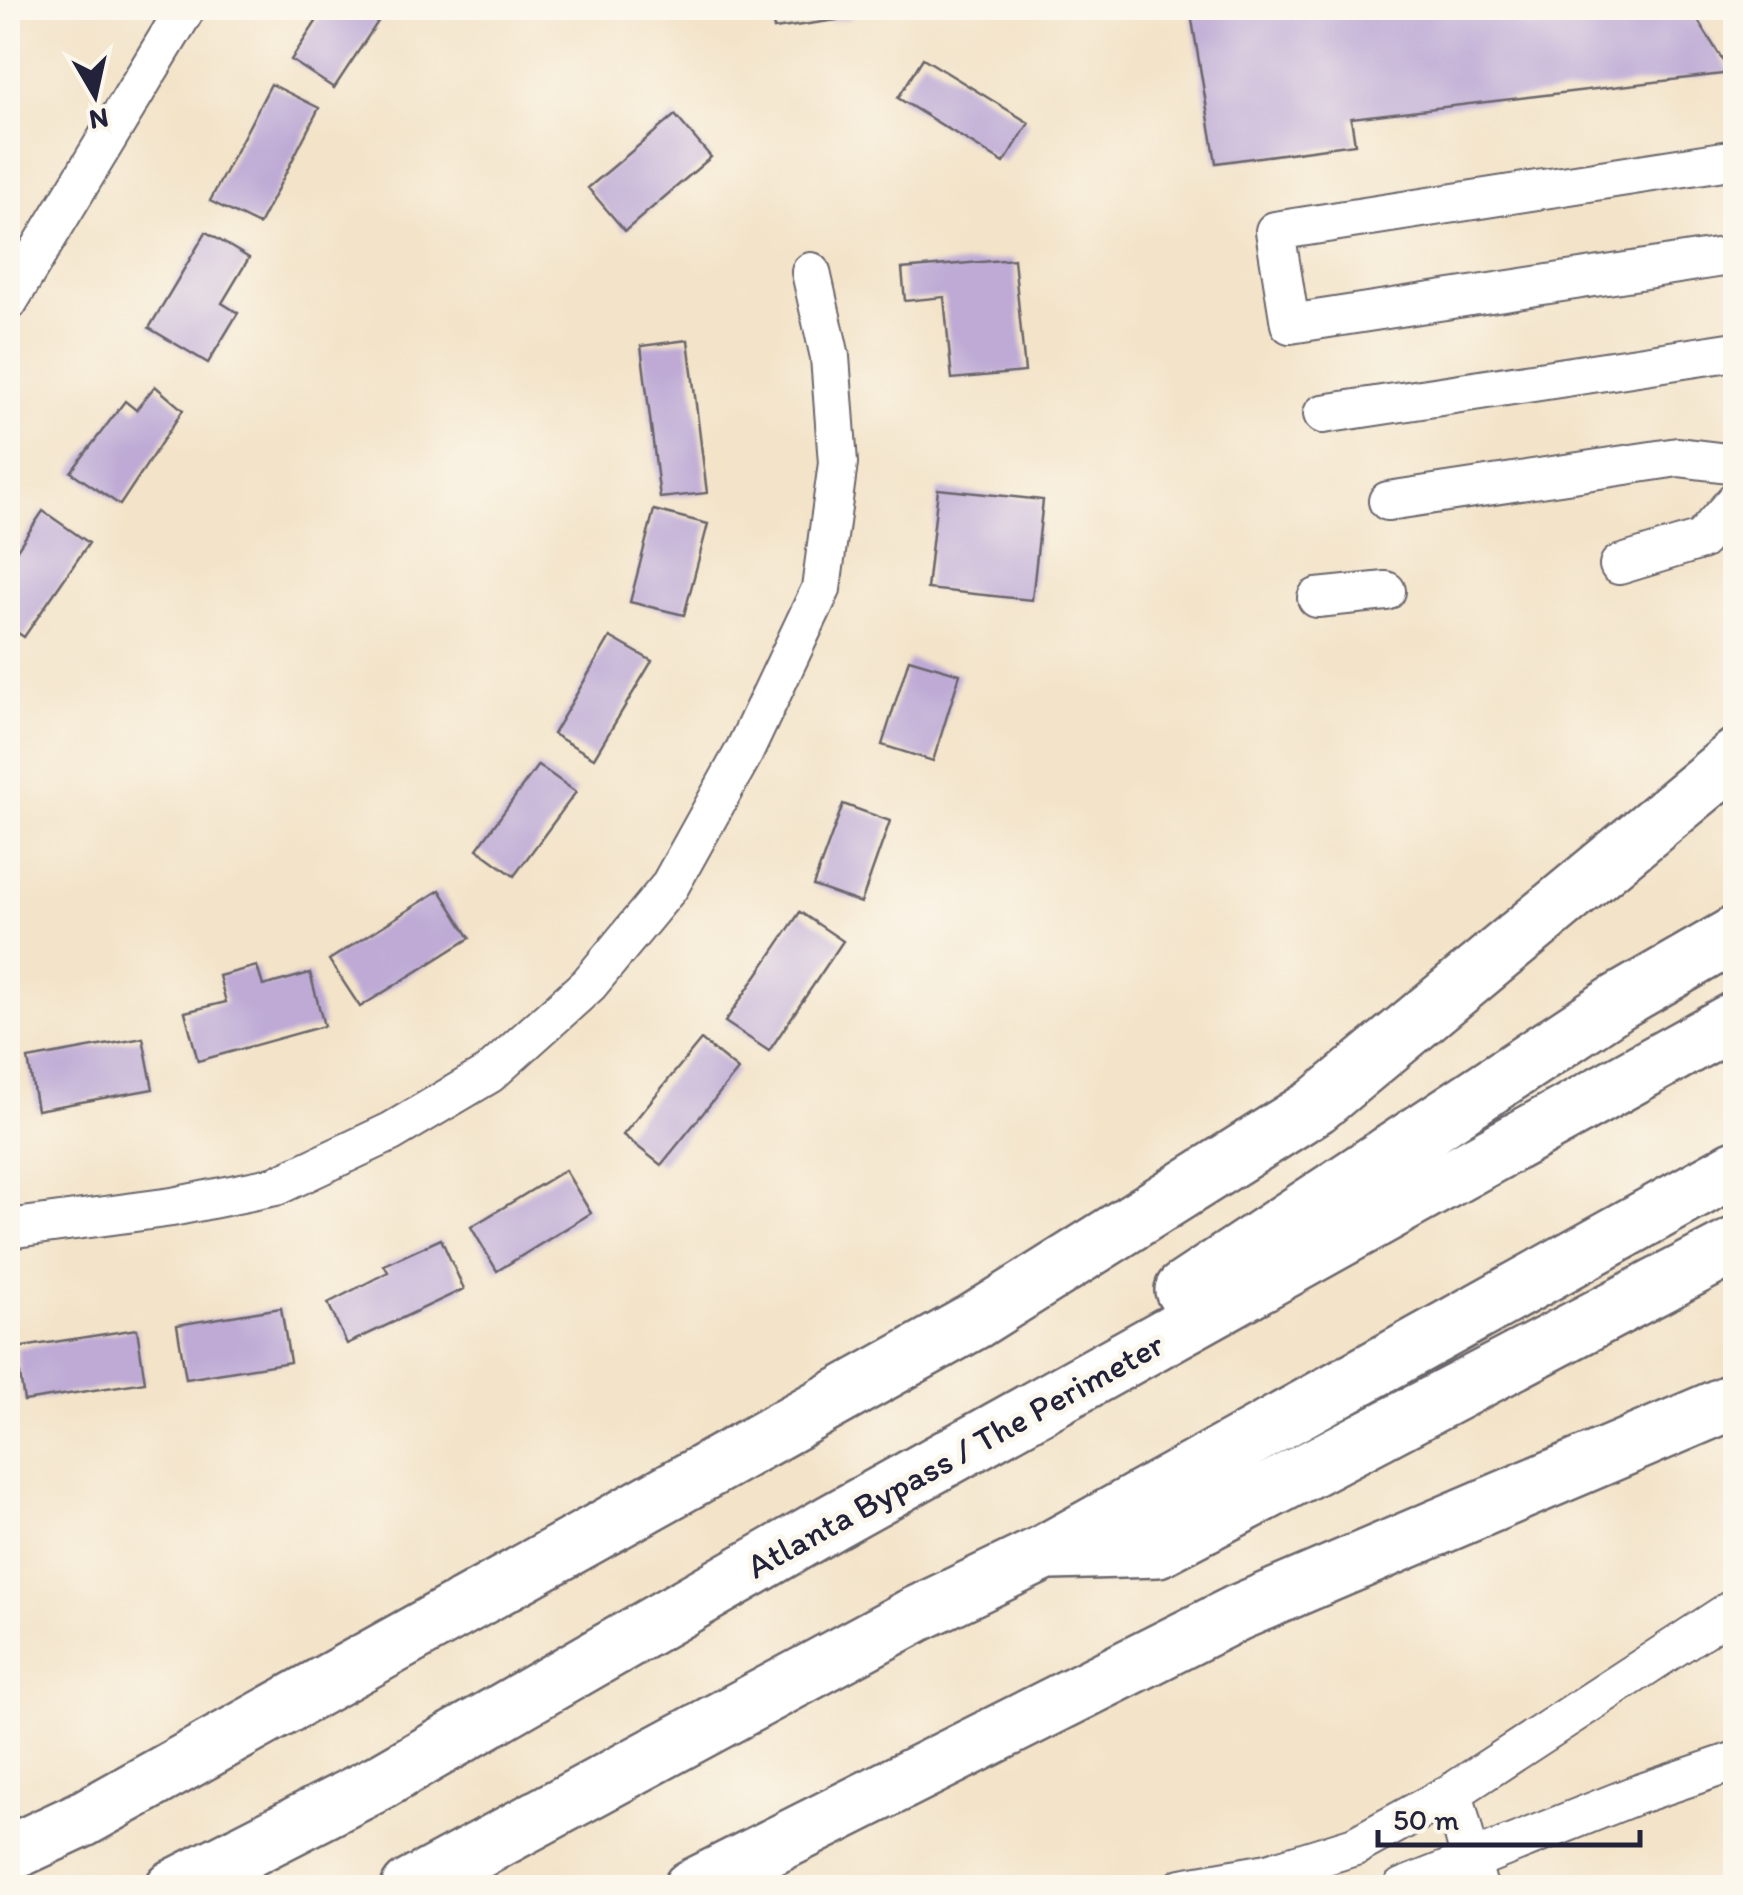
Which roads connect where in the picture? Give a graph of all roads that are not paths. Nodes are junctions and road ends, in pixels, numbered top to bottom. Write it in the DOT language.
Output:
graph roads {
  1 [pos="186,8"];
  2 [pos="1736,159"];
  3 [pos="1736,255"];
  4 [pos="811,272"];
  5 [pos="8,302"];
  6 [pos="1736,351"];
  7 [pos="1323,414"];
  8 [pos="1736,464"];
  9 [pos="1736,500"];
  10 [pos="1388,501"];
  11 [pos="1619,564"];
  12 [pos="1386,591"];
  13 [pos="1317,598"];
  14 [pos="1736,757"];
  15 [pos="1736,934"];
  16 [pos="1736,1020"];
  17 [pos="1736,1168"];
  18 [pos="8,1229"];
  19 [pos="1736,1245"];
  20 [pos="1736,1400"];
  21 [pos="832,1522"];
  22 [pos="1044,1553"];
  23 [pos="1736,1606"];
  24 [pos="1736,1761"];
  25 [pos="1453,1792"];
  26 [pos="8,1854"];
  27 [pos="1474,1874"];
  28 [pos="172,1888"];
  29 [pos="409,1888"];
  30 [pos="691,1888"];
  31 [pos="1182,1888"];
  32 [pos="1402,1888"];
  1 -- 5 [label="street"];
  2 -- 3 [label="street"];
  4 -- 18 [label="street"];
  6 -- 7 [label="street"];
  8 -- 10 [label="street"];
  9 -- 11 [label="street"];
  12 -- 13 [label="street"];
  14 -- 26 [label="highway"];
  15 -- 21 [label="highway"];
  16 -- 21 [label="highway, Atlanta Bypass / The Perimeter"];
  17 -- 22 [label="highway"];
  19 -- 22 [label="highway"];
  20 -- 30 [label="highway"];
  21 -- 28 [label="highway, Atlanta Bypass / The Perimeter"];
  22 -- 29 [label="highway"];
  23 -- 25 [label="street"];
  24 -- 27 [label="street"];
  25 -- 27 [label="street"];
  25 -- 31 [label="street"];
  27 -- 32 [label="street"];
}
